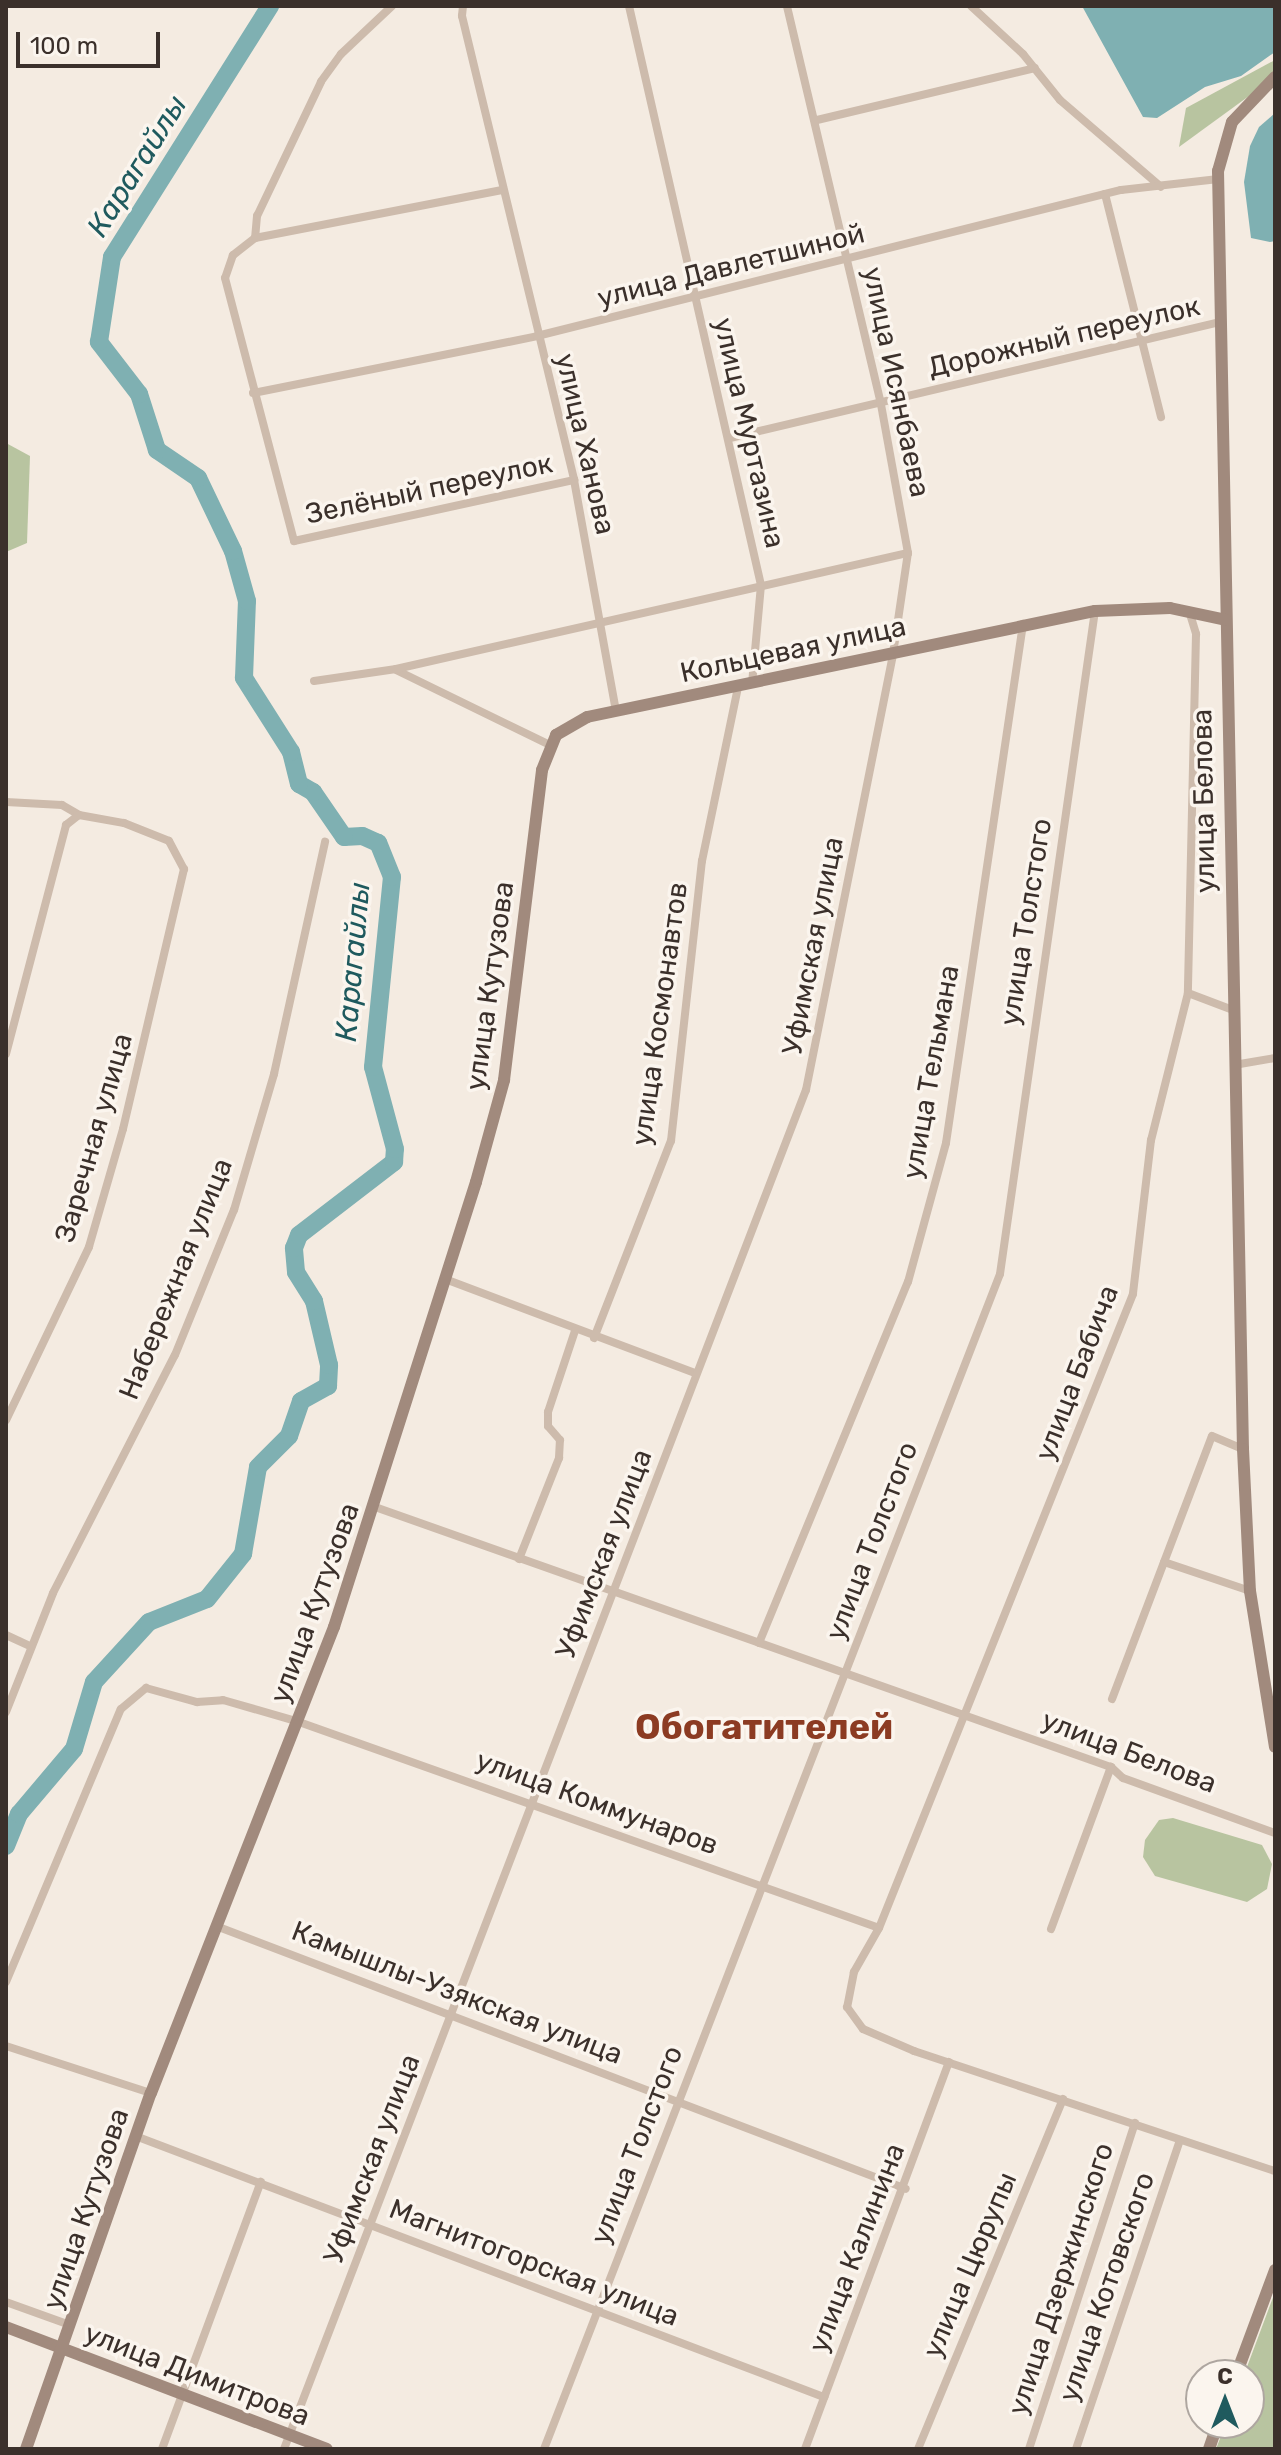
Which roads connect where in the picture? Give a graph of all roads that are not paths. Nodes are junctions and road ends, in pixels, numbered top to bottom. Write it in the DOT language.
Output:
graph roads {
  1 [pos="392,6"];
  2 [pos="463,6"];
  3 [pos="629,6"];
  4 [pos="787,6"];
  5 [pos="971,6"];
  6 [pos="1035,68"];
  7 [pos="1275,77"];
  8 [pos="817,120"];
  9 [pos="1218,179"];
  10 [pos="1161,187"];
  11 [pos="503,190"];
  12 [pos="1105,194"];
  13 [pos="255,238"];
  14 [pos="849,260"];
  15 [pos="695,296"];
  16 [pos="1220,322"];
  17 [pos="537,336"];
  18 [pos="1145,341"];
  19 [pos="253,393"];
  20 [pos="881,404"];
  21 [pos="1161,417"];
  22 [pos="730,438"];
  23 [pos="574,480"];
  24 [pos="908,553"];
  25 [pos="761,585"];
  26 [pos="1095,611"];
  27 [pos="1190,614"];
  28 [pos="600,620"];
  29 [pos="1226,620"];
  30 [pos="1023,624"];
  31 [pos="893,654"];
  32 [pos="396,669"];
  33 [pos="314,681"];
  34 [pos="752,685"];
  35 [pos="738,687"];
  36 [pos="616,710"];
  37 [pos="550,745"];
  38 [pos="6,802"];
  39 [pos="79,815"];
  40 [pos="325,842"];
  41 [pos="1188,993"];
  42 [pos="1233,1010"];
  43 [pos="6,1054"];
  44 [pos="1275,1058"];
  45 [pos="1234,1065"];
  46 [pos="445,1279"];
  47 [pos="575,1331"];
  48 [pos="594,1338"];
  49 [pos="695,1373"];
  50 [pos="6,1420"];
  51 [pos="1243,1449"];
  52 [pos="375,1507"];
  53 [pos="519,1559"];
  54 [pos="1164,1562"];
  55 [pos="1250,1591"];
  56 [pos="611,1593"];
  57 [pos="6,1635"];
  58 [pos="759,1643"];
  59 [pos="30,1646"];
  60 [pos="844,1675"];
  61 [pos="1112,1699"];
  62 [pos="6,1712"];
  63 [pos="965,1715"];
  64 [pos="299,1722"];
  65 [pos="1275,1747"];
  66 [pos="1111,1767"];
  67 [pos="535,1804"];
  68 [pos="1275,1833"];
  69 [pos="759,1885"];
  70 [pos="216,1926"];
  71 [pos="879,1928"];
  72 [pos="1051,1929"];
  73 [pos="6,1982"];
  74 [pos="451,2014"];
  75 [pos="6,2046"];
  76 [pos="949,2062"];
  77 [pos="151,2093"];
  78 [pos="1063,2099"];
  79 [pos="678,2100"];
  80 [pos="1135,2123"];
  81 [pos="138,2137"];
  82 [pos="1180,2140"];
  83 [pos="1275,2171"];
  84 [pos="261,2182"];
  85 [pos="906,2189"];
  86 [pos="371,2224"];
  87 [pos="1275,2270"];
  88 [pos="6,2302"];
  89 [pos="597,2311"];
  90 [pos="70,2325"];
  91 [pos="6,2327"];
  92 [pos="62,2349"];
  93 [pos="1242,2359"];
  94 [pos="183,2394"];
  95 [pos="824,2397"];
  96 [pos="289,2435"];
  97 [pos="26,2449"];
  98 [pos="162,2449"];
  99 [pos="284,2449"];
  100 [pos="327,2449"];
  101 [pos="544,2449"];
  102 [pos="805,2449"];
  103 [pos="918,2449"];
  104 [pos="1029,2449"];
  105 [pos="1076,2449"];
  1 -- 13 [label="street"];
  2 -- 11 [label="street, улица Ханова"];
  3 -- 15 [label="street, улица Муртазина"];
  4 -- 8 [label="street, улица Исянбаева"];
  5 -- 6 [label="street"];
  6 -- 8 [label="street"];
  6 -- 10 [label="street"];
  7 -- 9 [label="main road, улица Белова"];
  8 -- 14 [label="street, улица Исянбаева"];
  9 -- 10 [label="street, улица Давлетшиной"];
  9 -- 16 [label="main road, улица Белова"];
  10 -- 12 [label="street, улица Давлетшиной"];
  11 -- 13 [label="street"];
  11 -- 17 [label="street, улица Ханова"];
  12 -- 14 [label="street, улица Давлетшиной"];
  12 -- 18 [label="street"];
  13 -- 19 [label="street"];
  14 -- 15 [label="street, улица Давлетшиной"];
  14 -- 20 [label="street, улица Исянбаева"];
  15 -- 17 [label="street, улица Давлетшиной"];
  15 -- 22 [label="street, улица Муртазина"];
  16 -- 18 [label="street, Дорожный переулок"];
  16 -- 29 [label="main road, улица Белова"];
  17 -- 19 [label="street, улица Давлетшиной"];
  17 -- 23 [label="street, улица Ханова"];
  18 -- 20 [label="street, Дорожный переулок"];
  18 -- 21 [label="street"];
  19 -- 23 [label="street, Зелёный переулок"];
  20 -- 22 [label="street, Дорожный переулок"];
  20 -- 24 [label="street, улица Исянбаева"];
  22 -- 25 [label="street, улица Муртазина"];
  23 -- 28 [label="street, улица Ханова"];
  24 -- 25 [label="street"];
  24 -- 31 [label="street, улица Исянбаева"];
  25 -- 28 [label="street"];
  25 -- 34 [label="street, улица Муртазина"];
  26 -- 27 [label="main road, Кольцевая улица"];
  26 -- 30 [label="main road, Кольцевая улица"];
  26 -- 60 [label="street, улица Толстого"];
  27 -- 29 [label="main road, Кольцевая улица"];
  27 -- 41 [label="street, улица Бабича"];
  28 -- 32 [label="street"];
  28 -- 36 [label="street, улица Ханова"];
  29 -- 42 [label="main road, улица Белова"];
  30 -- 31 [label="main road, Кольцевая улица"];
  30 -- 58 [label="street, улица Тельмана"];
  31 -- 34 [label="main road, Кольцевая улица"];
  31 -- 49 [label="street, Уфимская улица"];
  32 -- 33 [label="street"];
  32 -- 37 [label="street"];
  34 -- 35 [label="main road, Кольцевая улица"];
  35 -- 36 [label="main road, Кольцевая улица"];
  35 -- 48 [label="street, улица Космонавтов"];
  36 -- 37 [label="main road, Кольцевая улица"];
  37 -- 46 [label="main road, улица Кутузова"];
  38 -- 39 [label="street"];
  39 -- 43 [label="street"];
  39 -- 50 [label="street, Заречная улица"];
  40 -- 59 [label="street, Набережная улица"];
  41 -- 42 [label="street"];
  41 -- 63 [label="street, улица Бабича"];
  42 -- 45 [label="main road, улица Белова"];
  44 -- 45 [label="street"];
  45 -- 51 [label="main road, улица Белова"];
  46 -- 47 [label="street"];
  46 -- 52 [label="main road, улица Кутузова"];
  47 -- 48 [label="street"];
  47 -- 53 [label="street"];
  48 -- 49 [label="street"];
  49 -- 56 [label="street, Уфимская улица"];
  51 -- 54 [label="street, улица Белова"];
  51 -- 55 [label="main road, улица Белова"];
  52 -- 53 [label="street"];
  52 -- 64 [label="main road, улица Кутузова"];
  53 -- 56 [label="street"];
  54 -- 55 [label="street"];
  54 -- 61 [label="street, улица Белова"];
  55 -- 65 [label="main road, улица Белова"];
  56 -- 58 [label="street"];
  56 -- 67 [label="street, Уфимская улица"];
  57 -- 59 [label="street"];
  58 -- 60 [label="street"];
  59 -- 62 [label="street, Набережная улица"];
  60 -- 63 [label="street"];
  60 -- 69 [label="street, улица Толстого"];
  63 -- 66 [label="street, улица Белова"];
  63 -- 71 [label="street, улица Бабича"];
  64 -- 67 [label="street, улица Коммунаров"];
  64 -- 70 [label="main road, улица Кутузова"];
  64 -- 73 [label="street, улица Коммунаров"];
  66 -- 68 [label="street, улица Белова"];
  66 -- 72 [label="street"];
  67 -- 69 [label="street, улица Коммунаров"];
  67 -- 74 [label="street, Уфимская улица"];
  69 -- 71 [label="street, улица Коммунаров"];
  69 -- 79 [label="street, улица Толстого"];
  70 -- 74 [label="street, Камышлы-Узякская улица"];
  70 -- 77 [label="main road, улица Кутузова"];
  71 -- 76 [label="street, улица Бабича"];
  74 -- 79 [label="street, Камышлы-Узякская улица"];
  74 -- 86 [label="street, Уфимская улица"];
  75 -- 77 [label="street"];
  76 -- 78 [label="street"];
  76 -- 85 [label="street, улица Калинина"];
  77 -- 81 [label="main road, улица Кутузова"];
  78 -- 80 [label="street"];
  78 -- 103 [label="street, улица Цюрупы"];
  79 -- 85 [label="street, Камышлы-Узякская улица"];
  79 -- 89 [label="street, улица Толстого"];
  80 -- 82 [label="street"];
  80 -- 104 [label="street, улица Дзержинского"];
  81 -- 84 [label="street, Магнитогорская улица"];
  81 -- 90 [label="main road, улица Кутузова"];
  82 -- 83 [label="street"];
  82 -- 105 [label="street, улица Котовского"];
  84 -- 86 [label="street, Магнитогорская улица"];
  84 -- 94 [label="street"];
  85 -- 95 [label="street, улица Калинина"];
  86 -- 89 [label="street, Магнитогорская улица"];
  86 -- 96 [label="street, Уфимская улица"];
  87 -- 93 [label="main road"];
  88 -- 90 [label="street"];
  89 -- 95 [label="street, Магнитогорская улица"];
  89 -- 101 [label="street, улица Толстого"];
  90 -- 92 [label="main road, улица Кутузова"];
  91 -- 92 [label="main road, улица Димитрова"];
  92 -- 94 [label="main road, улица Димитрова"];
  92 -- 97 [label="main road, улица Кутузова"];
  94 -- 96 [label="main road, улица Димитрова"];
  94 -- 98 [label="street"];
  95 -- 102 [label="street, улица Калинина"];
  96 -- 99 [label="street, Уфимская улица"];
  96 -- 100 [label="main road, улица Димитрова"];
}
